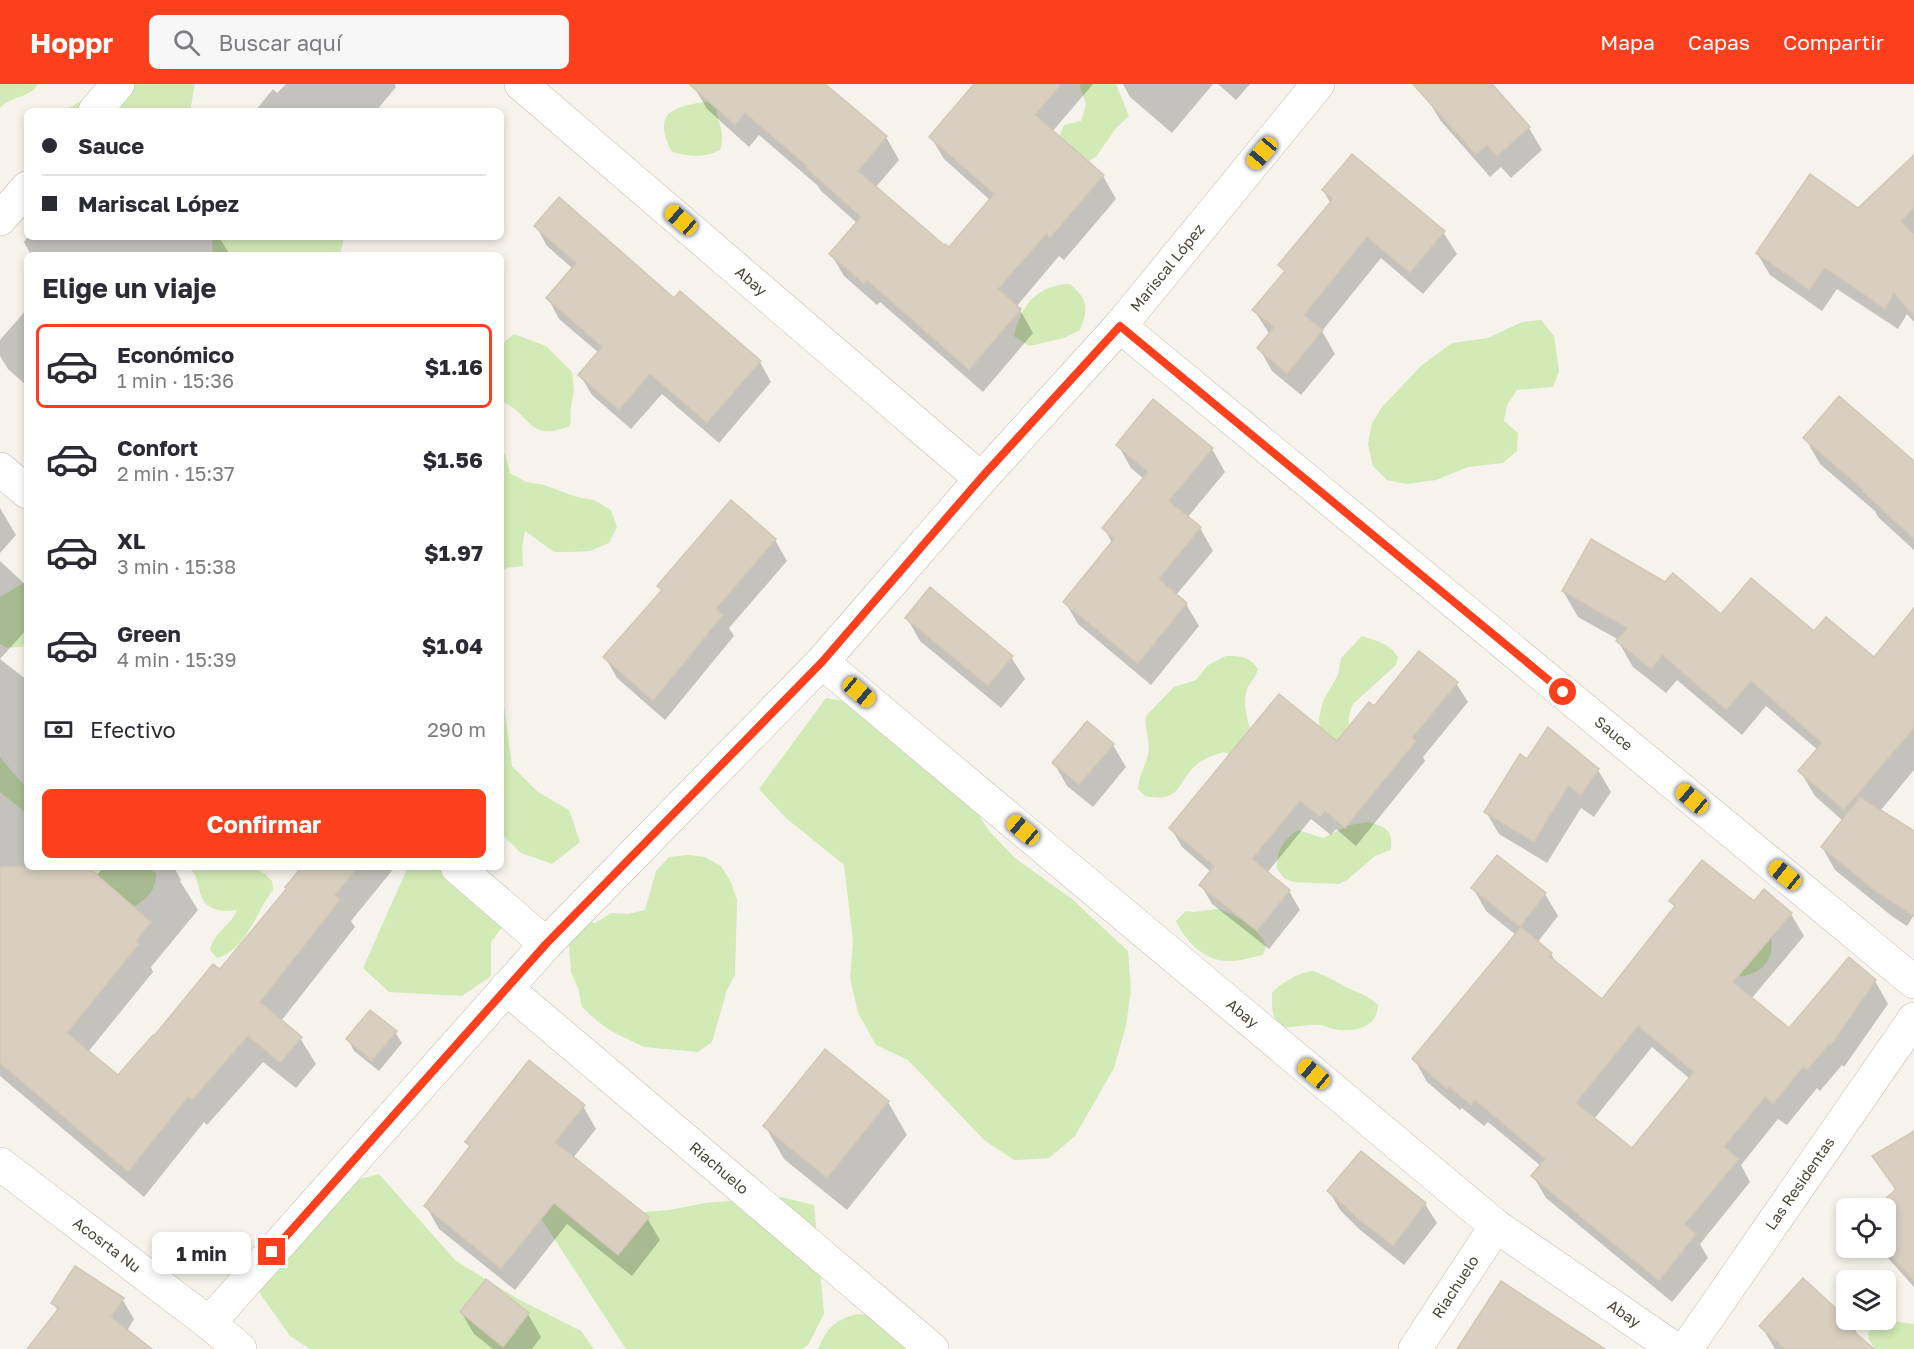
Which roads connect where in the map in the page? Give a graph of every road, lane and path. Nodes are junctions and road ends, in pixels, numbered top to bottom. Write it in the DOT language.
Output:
graph roads {
  1 [pos="118,84"];
  2 [pos="521,84"];
  3 [pos="1318,84"];
  4 [pos="98,108"];
  5 [pos="24,191"];
  6 [pos="0,219"];
  7 [pos="1120,326"];
  8 [pos="0,468"];
  9 [pos="981,478"];
  10 [pos="24,489"];
  11 [pos="822,662"];
  12 [pos="460,870"];
  13 [pos="546,944"];
  14 [pos="1914,981"];
  15 [pos="506,988"];
  16 [pos="1914,1019"];
  17 [pos="0,1164"];
  18 [pos="1496,1226"];
  19 [pos="209,1323"];
  20 [pos="240,1349"];
  21 [pos="932,1349"];
  22 [pos="1415,1349"];
  23 [pos="1675,1349"];
  24 [pos="1686,1349"];
  1 -- 4 [label="street"];
  2 -- 9 [label="street, Abay"];
  3 -- 7 [label="street, Mariscal López"];
  5 -- 6 [label="street"];
  7 -- 9 [label="street, Mariscal López"];
  7 -- 14 [label="street, Sauce"];
  8 -- 10 [label="street"];
  9 -- 11 [label="street, Mariscal López"];
  11 -- 13 [label="street, Mariscal López"];
  11 -- 18 [label="street, Abay"];
  12 -- 13 [label="street"];
  13 -- 15 [label="street, Mariscal López"];
  15 -- 19 [label="street, Mariscal López"];
  15 -- 21 [label="street, Riachuelo"];
  16 -- 24 [label="street, Las Residentas"];
  17 -- 19 [label="street, Acosrta Nu"];
  18 -- 22 [label="street, Riachuelo"];
  18 -- 23 [label="street, Abay"];
  19 -- 20 [label="street, Acosrta Nu"];
}
